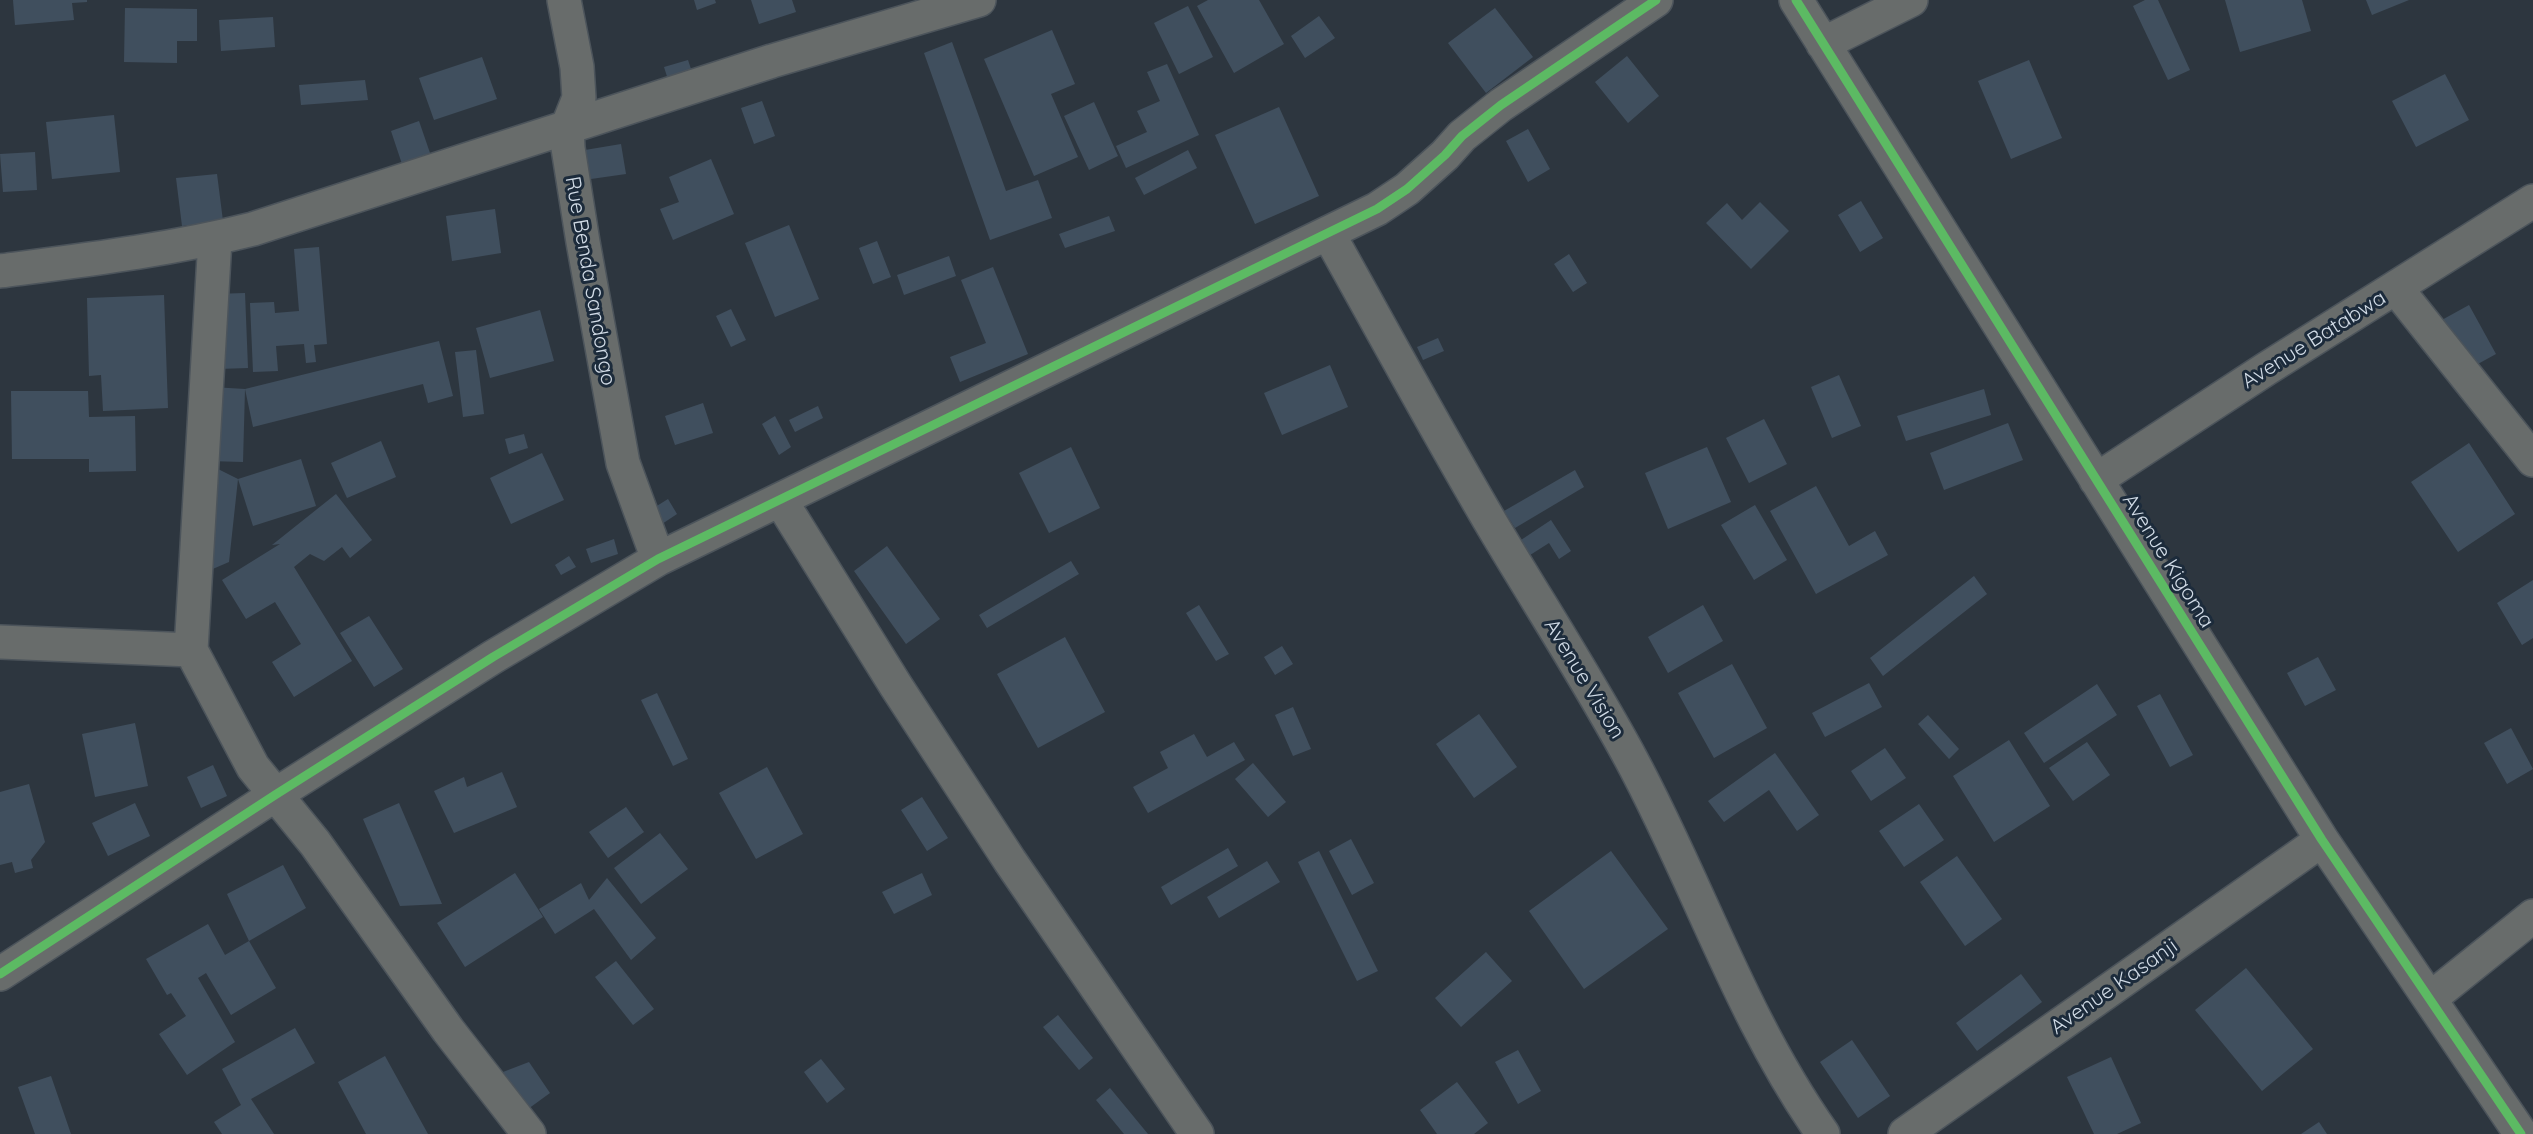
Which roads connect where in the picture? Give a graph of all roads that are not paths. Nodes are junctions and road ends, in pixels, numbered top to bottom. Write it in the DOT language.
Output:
graph roads {
  1 [pos="564,0"];
  2 [pos="979,0"];
  3 [pos="1656,0"];
  4 [pos="1796,0"];
  5 [pos="1911,0"];
  6 [pos="1823,44"];
  7 [pos="567,128"];
  8 [pos="2533,201"];
  9 [pos="1328,233"];
  10 [pos="215,239"];
  11 [pos="0,271"];
  12 [pos="2396,288"];
  13 [pos="2533,460"];
  14 [pos="2096,480"];
  15 [pos="781,500"];
  16 [pos="658,559"];
  17 [pos="0,642"];
  18 [pos="191,650"];
  19 [pos="275,795"];
  20 [pos="2322,840"];
  21 [pos="2533,916"];
  22 [pos="0,974"];
  23 [pos="2431,998"];
  24 [pos="529,1134"];
  25 [pos="1197,1134"];
  26 [pos="1822,1134"];
  27 [pos="1906,1134"];
  28 [pos="2521,1134"];
  1 -- 7 [label="street, Rue Benda Sandongo"];
  2 -- 7 [label="street"];
  3 -- 9 [label="street"];
  4 -- 6 [label="street, Avenue Kigoma"];
  5 -- 6 [label="street"];
  6 -- 14 [label="street, Avenue Kigoma"];
  7 -- 10 [label="street"];
  7 -- 16 [label="street, Rue Benda Sandongo"];
  8 -- 12 [label="street, Avenue Batabwa"];
  9 -- 15 [label="street"];
  9 -- 26 [label="street, Avenue Vision"];
  10 -- 11 [label="street"];
  10 -- 18 [label="street"];
  12 -- 13 [label="street"];
  12 -- 14 [label="street, Avenue Batabwa"];
  14 -- 20 [label="street, Avenue Kigoma"];
  15 -- 16 [label="street"];
  15 -- 25 [label="street"];
  16 -- 19 [label="street"];
  17 -- 18 [label="street"];
  18 -- 19 [label="street"];
  19 -- 22 [label="street"];
  19 -- 24 [label="street"];
  20 -- 23 [label="street, Avenue Kigoma"];
  20 -- 27 [label="street, Avenue Kasanji"];
  21 -- 23 [label="street"];
  23 -- 28 [label="street, Avenue Kigoma"];
}
